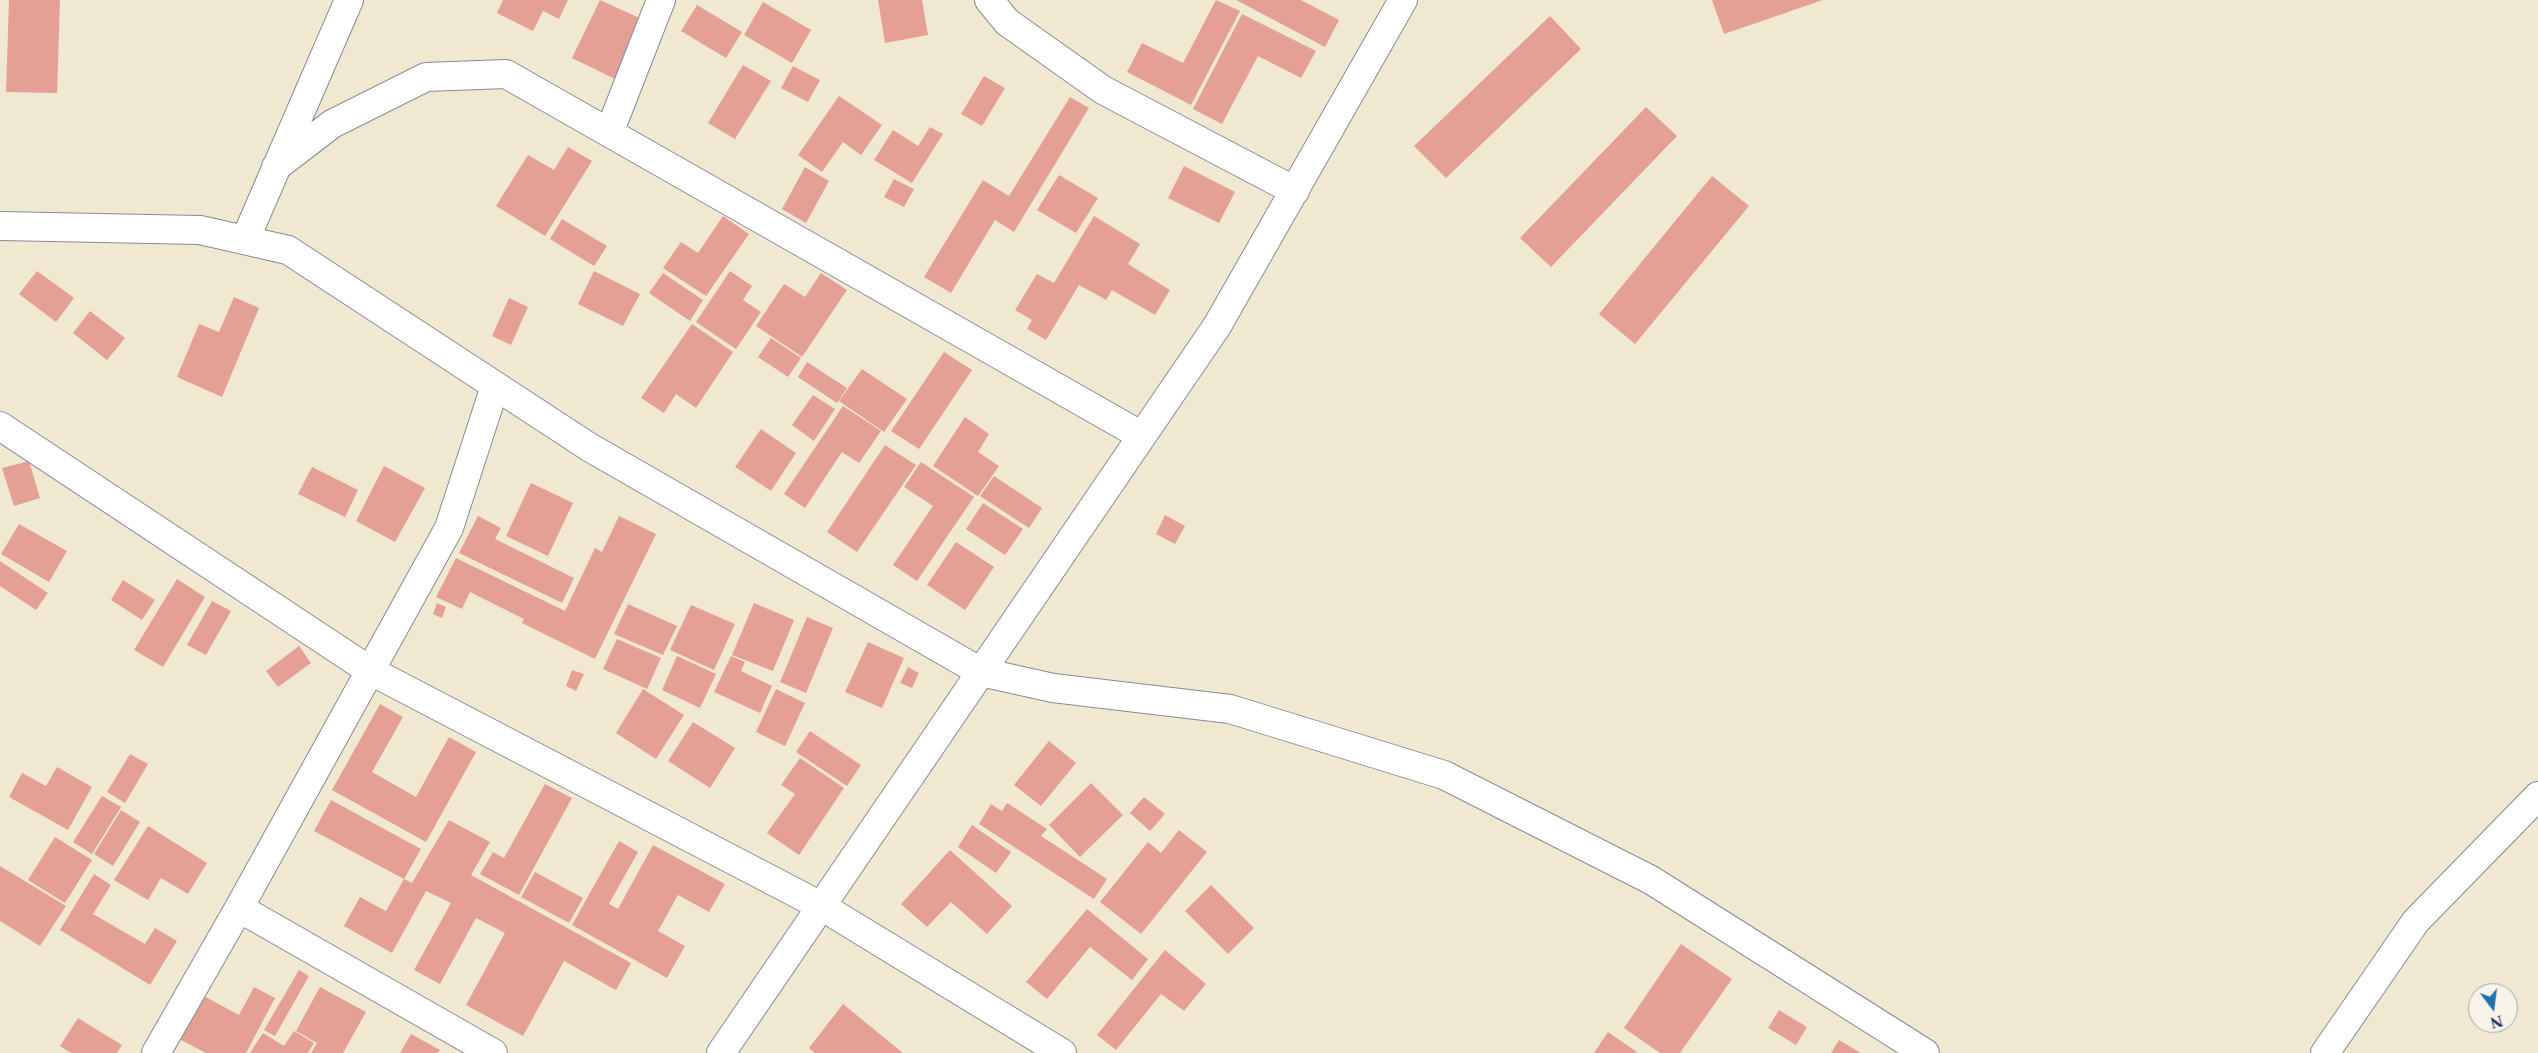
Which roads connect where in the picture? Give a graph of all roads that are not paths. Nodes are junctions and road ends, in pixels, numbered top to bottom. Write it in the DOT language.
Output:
graph roads {
  1 [pos="349,0"];
  2 [pos="661,0"];
  3 [pos="989,0"];
  4 [pos="1403,0"];
  5 [pos="609,133"];
  6 [pos="276,167"];
  7 [pos="1295,191"];
  8 [pos="0,226"];
  9 [pos="245,240"];
  10 [pos="495,386"];
  11 [pos="0,426"];
  12 [pos="1142,436"];
  13 [pos="369,670"];
  14 [pos="981,672"];
  15 [pos="2538,796"];
  16 [pos="821,906"];
  17 [pos="239,908"];
  18 [pos="156,1053"];
  19 [pos="493,1053"];
  20 [pos="721,1053"];
  21 [pos="1062,1053"];
  22 [pos="1925,1053"];
  23 [pos="2325,1053"];
  1 -- 6 [label="street"];
  2 -- 5 [label="street"];
  3 -- 7 [label="street"];
  4 -- 7 [label="street"];
  5 -- 6 [label="street"];
  5 -- 12 [label="street"];
  6 -- 9 [label="street"];
  7 -- 12 [label="street"];
  8 -- 9 [label="street"];
  9 -- 10 [label="street"];
  10 -- 13 [label="street"];
  10 -- 14 [label="street"];
  11 -- 13 [label="street"];
  12 -- 14 [label="street"];
  13 -- 16 [label="street"];
  13 -- 17 [label="street"];
  14 -- 16 [label="street"];
  14 -- 22 [label="street"];
  15 -- 23 [label="street"];
  16 -- 20 [label="street"];
  16 -- 21 [label="street"];
  17 -- 18 [label="street"];
  17 -- 19 [label="street"];
}
